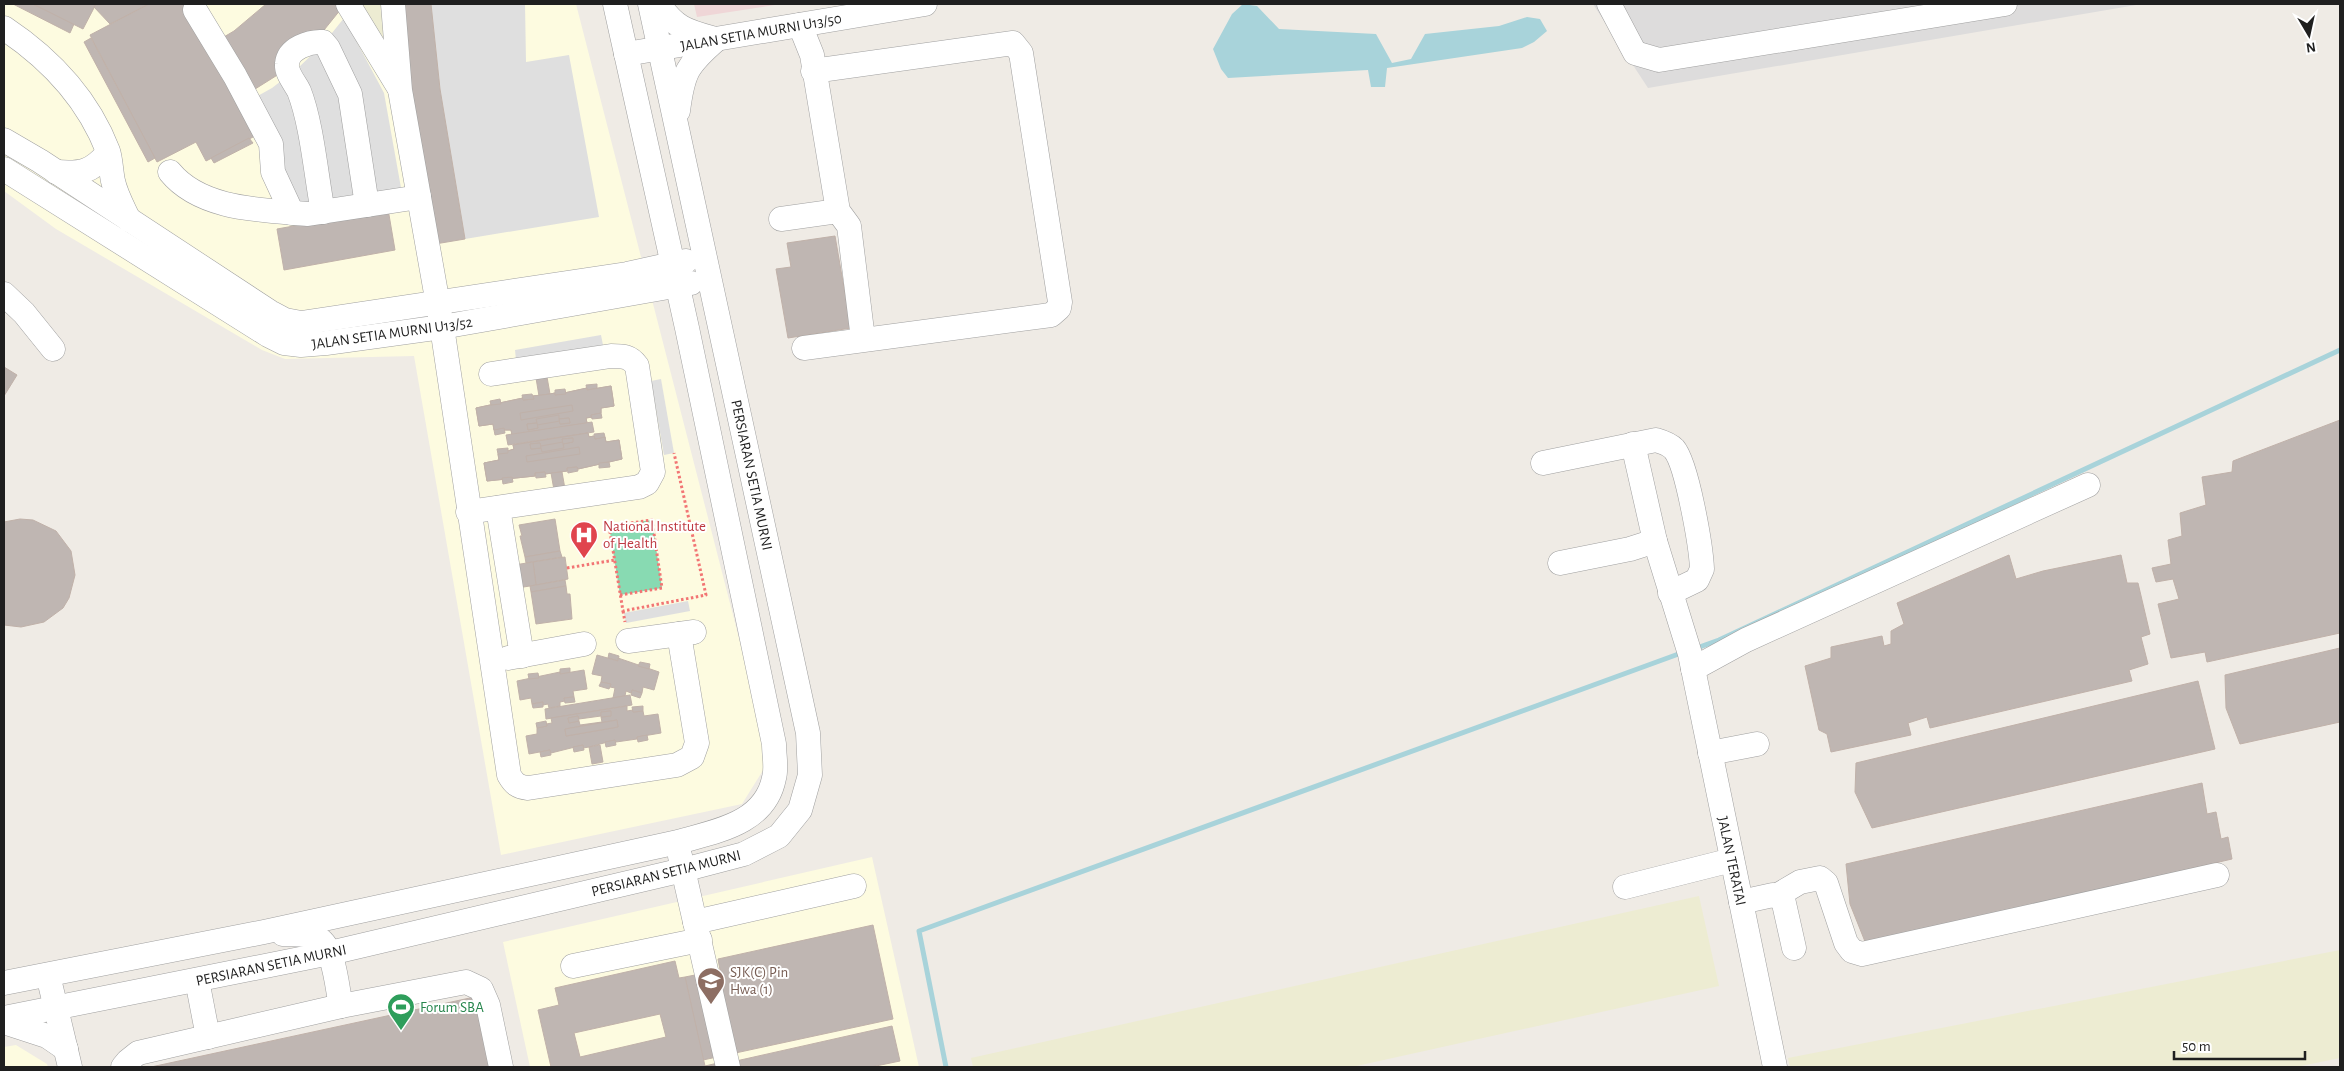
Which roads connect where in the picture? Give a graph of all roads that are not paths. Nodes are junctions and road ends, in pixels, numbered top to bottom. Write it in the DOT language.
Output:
graph roads {
  1 [pos="348,4"];
  2 [pos="393,4"];
  3 [pos="600,4"];
  4 [pos="650,4"];
  5 [pos="659,4"];
  6 [pos="925,4"];
  7 [pos="1608,4"];
  8 [pos="2005,4"];
  9 [pos="863,9"];
  10 [pos="195,10"];
  11 [pos="617,12"];
  12 [pos="800,25"];
  13 [pos="4,28"];
  14 [pos="717,39"];
  15 [pos="660,48"];
  16 [pos="626,54"];
  17 [pos="813,70"];
  18 [pos="400,90"];
  19 [pos="676,128"];
  20 [pos="4,140"];
  21 [pos="108,153"];
  22 [pos="4,169"];
  23 [pos="56,172"];
  24 [pos="170,172"];
  25 [pos="419,197"];
  26 [pos="367,205"];
  27 [pos="661,210"];
  28 [pos="838,211"];
  29 [pos="322,212"];
  30 [pos="292,213"];
  31 [pos="781,219"];
  32 [pos="129,220"];
  33 [pos="707,268"];
  34 [pos="675,275"];
  35 [pos="627,285"];
  36 [pos="4,294"];
  37 [pos="438,304"];
  38 [pos="442,327"];
  39 [pos="687,328"];
  40 [pos="863,339"];
  41 [pos="804,348"];
  42 [pos="53,349"];
  43 [pos="490,374"];
  44 [pos="1633,444"];
  45 [pos="1543,464"];
  46 [pos="2088,485"];
  47 [pos="498,508"];
  48 [pos="468,512"];
  49 [pos="1655,541"];
  50 [pos="1560,563"];
  51 [pos="1670,593"];
  52 [pos="628,641"];
  53 [pos="584,644"];
  54 [pos="522,656"];
  55 [pos="491,661"];
  56 [pos="1692,662"];
  57 [pos="1757,744"];
  58 [pos="1710,753"];
  59 [pos="678,842"];
  60 [pos="1732,860"];
  61 [pos="683,870"];
  62 [pos="2217,875"];
  63 [pos="854,886"];
  64 [pos="1625,887"];
  65 [pos="1778,895"];
  66 [pos="1741,902"];
  67 [pos="697,931"];
  68 [pos="264,932"];
  69 [pos="1794,948"];
  70 [pos="330,953"];
  71 [pos="573,966"];
  72 [pos="48,975"];
  73 [pos="196,980"];
  74 [pos="4,983"];
  75 [pos="108,998"];
  76 [pos="341,1006"];
  77 [pos="56,1008"];
  78 [pos="4,1018"];
  79 [pos="4,1022"];
  80 [pos="208,1037"];
  81 [pos="68,1058"];
  82 [pos="123,1067"];
  83 [pos="500,1067"];
  84 [pos="728,1067"];
  85 [pos="1776,1067"];
  1 -- 18 [label="street"];
  2 -- 18 [label="street"];
  3 -- 11 [label="street"];
  4 -- 15 [label="street, PERSIARAN SETIA MURNI"];
  5 -- 14 [label="street"];
  6 -- 9 [label="street, JALAN SETIA MURNI U13/50"];
  7 -- 8 [label="street"];
  9 -- 12 [label="street, JALAN SETIA MURNI U13/50"];
  10 -- 30 [label="street"];
  11 -- 16 [label="street, PERSIARAN SETIA MURNI"];
  12 -- 14 [label="street, JALAN SETIA MURNI U13/50"];
  12 -- 17 [label="street"];
  13 -- 21 [label="street"];
  14 -- 15 [label="street, JALAN SETIA MURNI U13/50"];
  14 -- 19 [label="street"];
  15 -- 16 [label="street, JALAN SETIA MURNI U13/50"];
  15 -- 19 [label="street, PERSIARAN SETIA MURNI"];
  16 -- 27 [label="street, PERSIARAN SETIA MURNI"];
  17 -- 28 [label="street"];
  17 -- 40 [label="street"];
  18 -- 25 [label="street"];
  19 -- 33 [label="street, PERSIARAN SETIA MURNI"];
  20 -- 23 [label="street, JALAN SETIA MURNI U13/52"];
  21 -- 23 [label="street"];
  21 -- 32 [label="street"];
  22 -- 38 [label="street, JALAN SETIA MURNI U13/52"];
  23 -- 32 [label="street, JALAN SETIA MURNI U13/52"];
  24 -- 30 [label="street"];
  25 -- 26 [label="street"];
  25 -- 37 [label="street"];
  26 -- 29 [label="street"];
  26 -- 29 [label="street"];
  27 -- 34 [label="street, PERSIARAN SETIA MURNI"];
  27 -- 35 [label="street"];
  28 -- 31 [label="street"];
  28 -- 40 [label="street"];
  29 -- 30 [label="street"];
  32 -- 37 [label="street, JALAN SETIA MURNI U13/52"];
  33 -- 34 [label="street, JALAN SETIA MURNI U13/52"];
  33 -- 61 [label="street, PERSIARAN SETIA MURNI"];
  34 -- 35 [label="street, JALAN SETIA MURNI U13/52"];
  34 -- 39 [label="street, PERSIARAN SETIA MURNI"];
  35 -- 37 [label="street, JALAN SETIA MURNI U13/52"];
  35 -- 38 [label="street, JALAN SETIA MURNI U13/52"];
  35 -- 39 [label="street"];
  36 -- 42 [label="street"];
  37 -- 38 [label="street"];
  38 -- 48 [label="street"];
  39 -- 59 [label="street, PERSIARAN SETIA MURNI"];
  40 -- 41 [label="street"];
  43 -- 47 [label="street"];
  44 -- 45 [label="street"];
  44 -- 49 [label="street, JALAN TERATAI"];
  44 -- 51 [label="street"];
  46 -- 56 [label="street"];
  47 -- 48 [label="street"];
  47 -- 54 [label="street"];
  48 -- 55 [label="street"];
  49 -- 50 [label="street"];
  49 -- 51 [label="street, JALAN TERATAI"];
  51 -- 56 [label="street, JALAN TERATAI"];
  52 -- 55 [label="street"];
  53 -- 54 [label="street"];
  54 -- 55 [label="street"];
  56 -- 58 [label="street, JALAN TERATAI"];
  57 -- 58 [label="street"];
  58 -- 60 [label="street, JALAN TERATAI"];
  59 -- 61 [label="street"];
  59 -- 68 [label="street, PERSIARAN SETIA MURNI"];
  60 -- 64 [label="street"];
  60 -- 66 [label="street, JALAN TERATAI"];
  61 -- 67 [label="street"];
  61 -- 70 [label="street, PERSIARAN SETIA MURNI"];
  62 -- 65 [label="street"];
  63 -- 67 [label="street"];
  65 -- 66 [label="street"];
  65 -- 69 [label="street"];
  66 -- 85 [label="street, JALAN TERATAI"];
  67 -- 71 [label="street"];
  67 -- 84 [label="street"];
  68 -- 70 [label="street"];
  68 -- 72 [label="street, PERSIARAN SETIA MURNI"];
  70 -- 73 [label="street, PERSIARAN SETIA MURNI"];
  70 -- 76 [label="street"];
  72 -- 74 [label="street, PERSIARAN SETIA MURNI"];
  72 -- 77 [label="street"];
  73 -- 75 [label="street, PERSIARAN SETIA MURNI"];
  73 -- 80 [label="street"];
  75 -- 77 [label="street, PERSIARAN SETIA MURNI"];
  75 -- 81 [label="street"];
  76 -- 80 [label="street"];
  76 -- 83 [label="street"];
  77 -- 78 [label="street, PERSIARAN SETIA MURNI"];
  77 -- 81 [label="street"];
  79 -- 81 [label="street"];
  80 -- 82 [label="street"];
}
